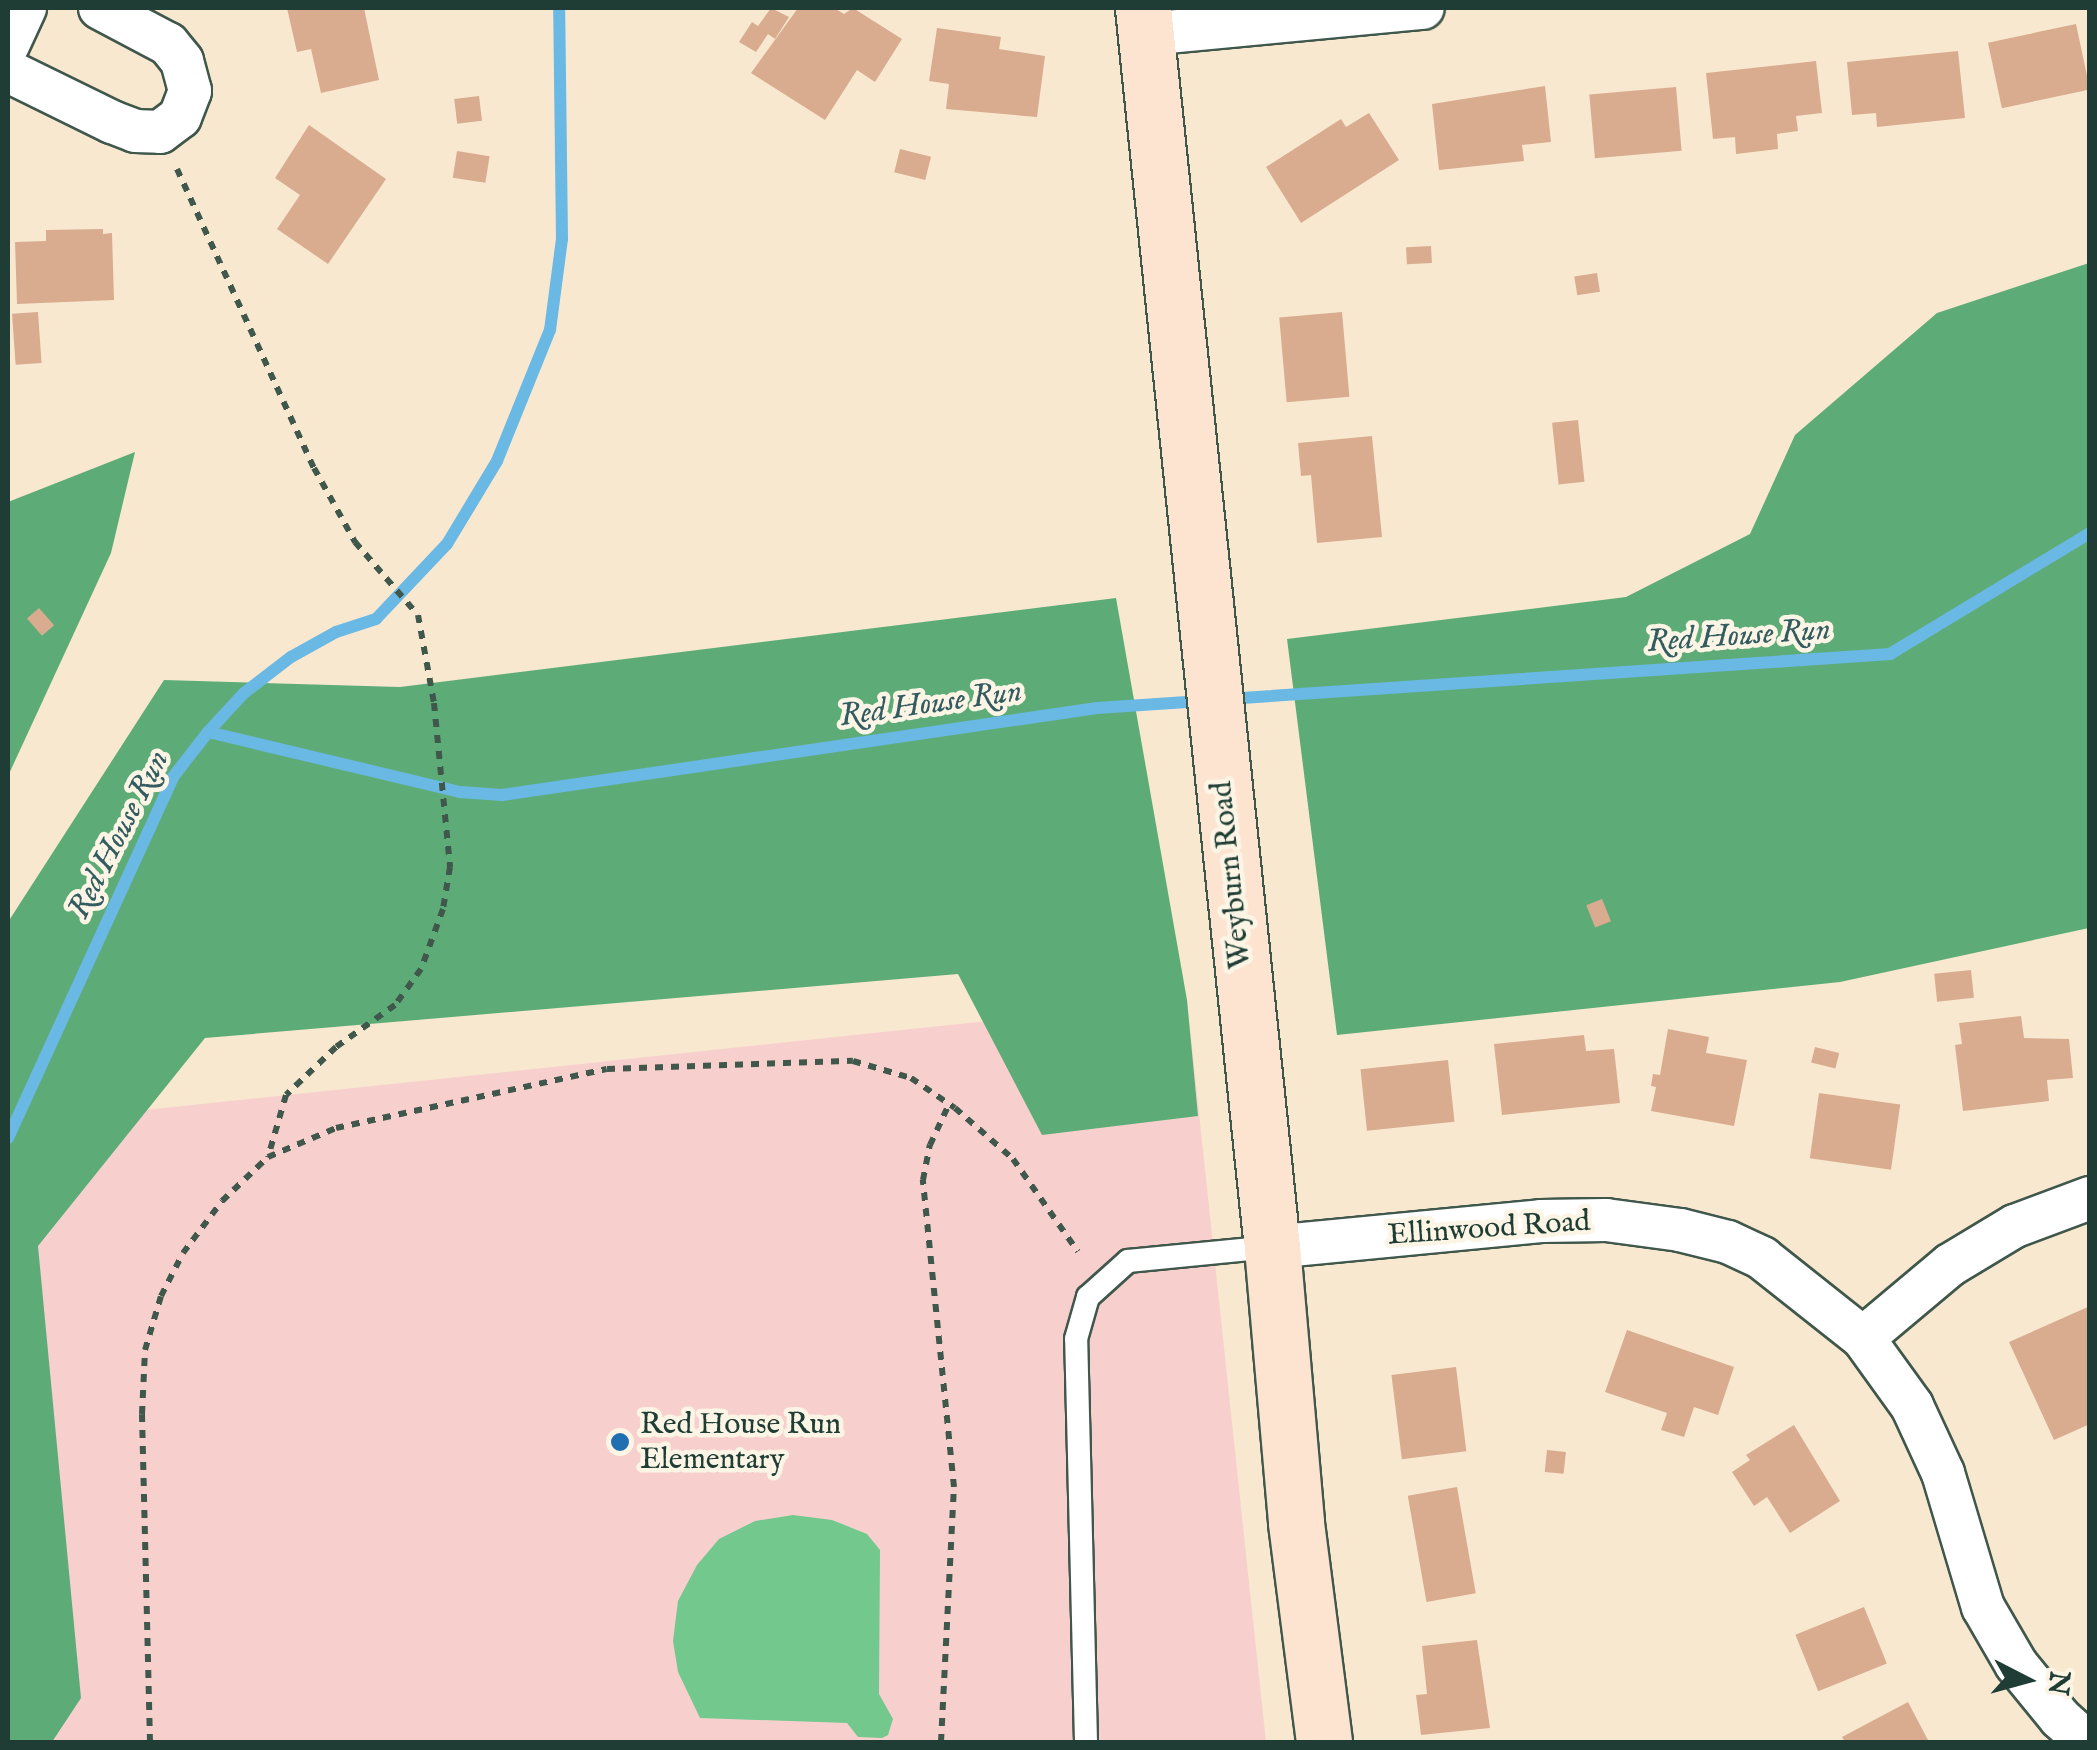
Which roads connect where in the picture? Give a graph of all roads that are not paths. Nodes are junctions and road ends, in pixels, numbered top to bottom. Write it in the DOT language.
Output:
graph roads {
  1 [pos="25,8"];
  2 [pos="100,8"];
  3 [pos="1424,8"];
  4 [pos="1144,21"];
  5 [pos="8,45"];
  6 [pos="8,71"];
  7 [pos="2090,1198"];
  8 [pos="1272,1247"];
  9 [pos="1863,1338"];
  10 [pos="1086,1742"];
  11 [pos="1324,1742"];
  12 [pos="2087,1742"];
  1 -- 5 [label="street"];
  2 -- 6 [label="street"];
  3 -- 4 [label="street"];
  4 -- 8 [label="street, Weyburn Road"];
  7 -- 9 [label="street"];
  8 -- 9 [label="street, Ellinwood Road"];
  8 -- 10 [label="lane"];
  8 -- 11 [label="street, Weyburn Road"];
  9 -- 12 [label="street, Ellinwood Road"];
}
